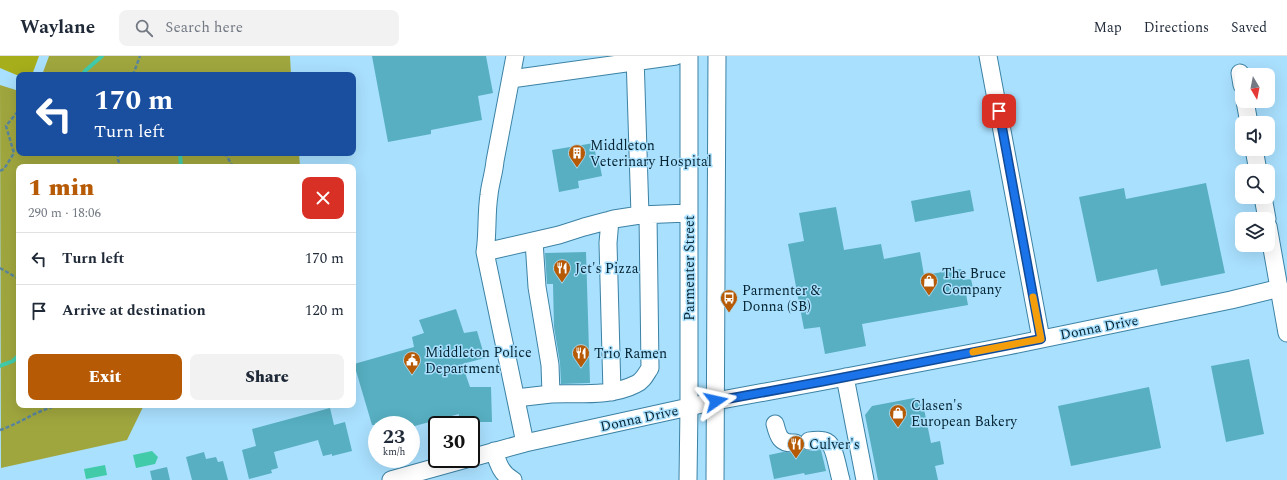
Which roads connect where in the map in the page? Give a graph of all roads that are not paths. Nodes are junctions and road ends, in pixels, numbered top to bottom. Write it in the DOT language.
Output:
graph roads {
  1 [pos="515,56"];
  2 [pos="676,56"];
  3 [pos="689,56"];
  4 [pos="717,56"];
  5 [pos="988,56"];
  6 [pos="635,59"];
  7 [pos="511,79"];
  8 [pos="688,213"];
  9 [pos="644,215"];
  10 [pos="610,220"];
  11 [pos="534,241"];
  12 [pos="485,252"];
  13 [pos="1273,252"];
  14 [pos="1280,288"];
  15 [pos="1287,333"];
  16 [pos="1041,339"];
  17 [pos="845,377"];
  18 [pos="612,392"];
  19 [pos="551,394"];
  20 [pos="516,398"];
  21 [pos="716,401"];
  22 [pos="689,407"];
  23 [pos="775,424"];
  24 [pos="525,443"];
  25 [pos="494,451"];
  26 [pos="480,455"];
  27 [pos="434,468"];
  28 [pos="391,480"];
  29 [pos="513,480"];
  30 [pos="688,480"];
  31 [pos="715,480"];
  32 [pos="841,480"];
  33 [pos="865,480"];
  1 -- 7 [label="street"];
  2 -- 6 [label="street"];
  3 -- 8 [label="street, Parmenter Street"];
  4 -- 21 [label="street, Parmenter Street"];
  5 -- 16 [label="street"];
  6 -- 7 [label="street"];
  6 -- 9 [label="street"];
  7 -- 12 [label="street"];
  8 -- 9 [label="street"];
  8 -- 22 [label="street, Parmenter Street"];
  9 -- 10 [label="street"];
  9 -- 18 [label="street"];
  10 -- 11 [label="street"];
  10 -- 18 [label="street"];
  11 -- 12 [label="street"];
  11 -- 19 [label="street"];
  12 -- 20 [label="street"];
  13 -- 14 [label="street"];
  14 -- 15 [label="street"];
  14 -- 16 [label="street, Donna Drive"];
  16 -- 17 [label="street, Donna Drive"];
  17 -- 21 [label="street, Donna Drive"];
  17 -- 33 [label="street"];
  18 -- 19 [label="street"];
  19 -- 20 [label="street"];
  20 -- 24 [label="street"];
  21 -- 22 [label="street, Donna Drive"];
  21 -- 31 [label="street, Parmenter Street"];
  22 -- 24 [label="street, Donna Drive"];
  22 -- 30 [label="street, Parmenter Street"];
  23 -- 32 [label="street"];
  24 -- 25 [label="street, Donna Drive"];
  25 -- 26 [label="street, Donna Drive"];
  25 -- 29 [label="street"];
  27 -- 28 [label="street"];
}
